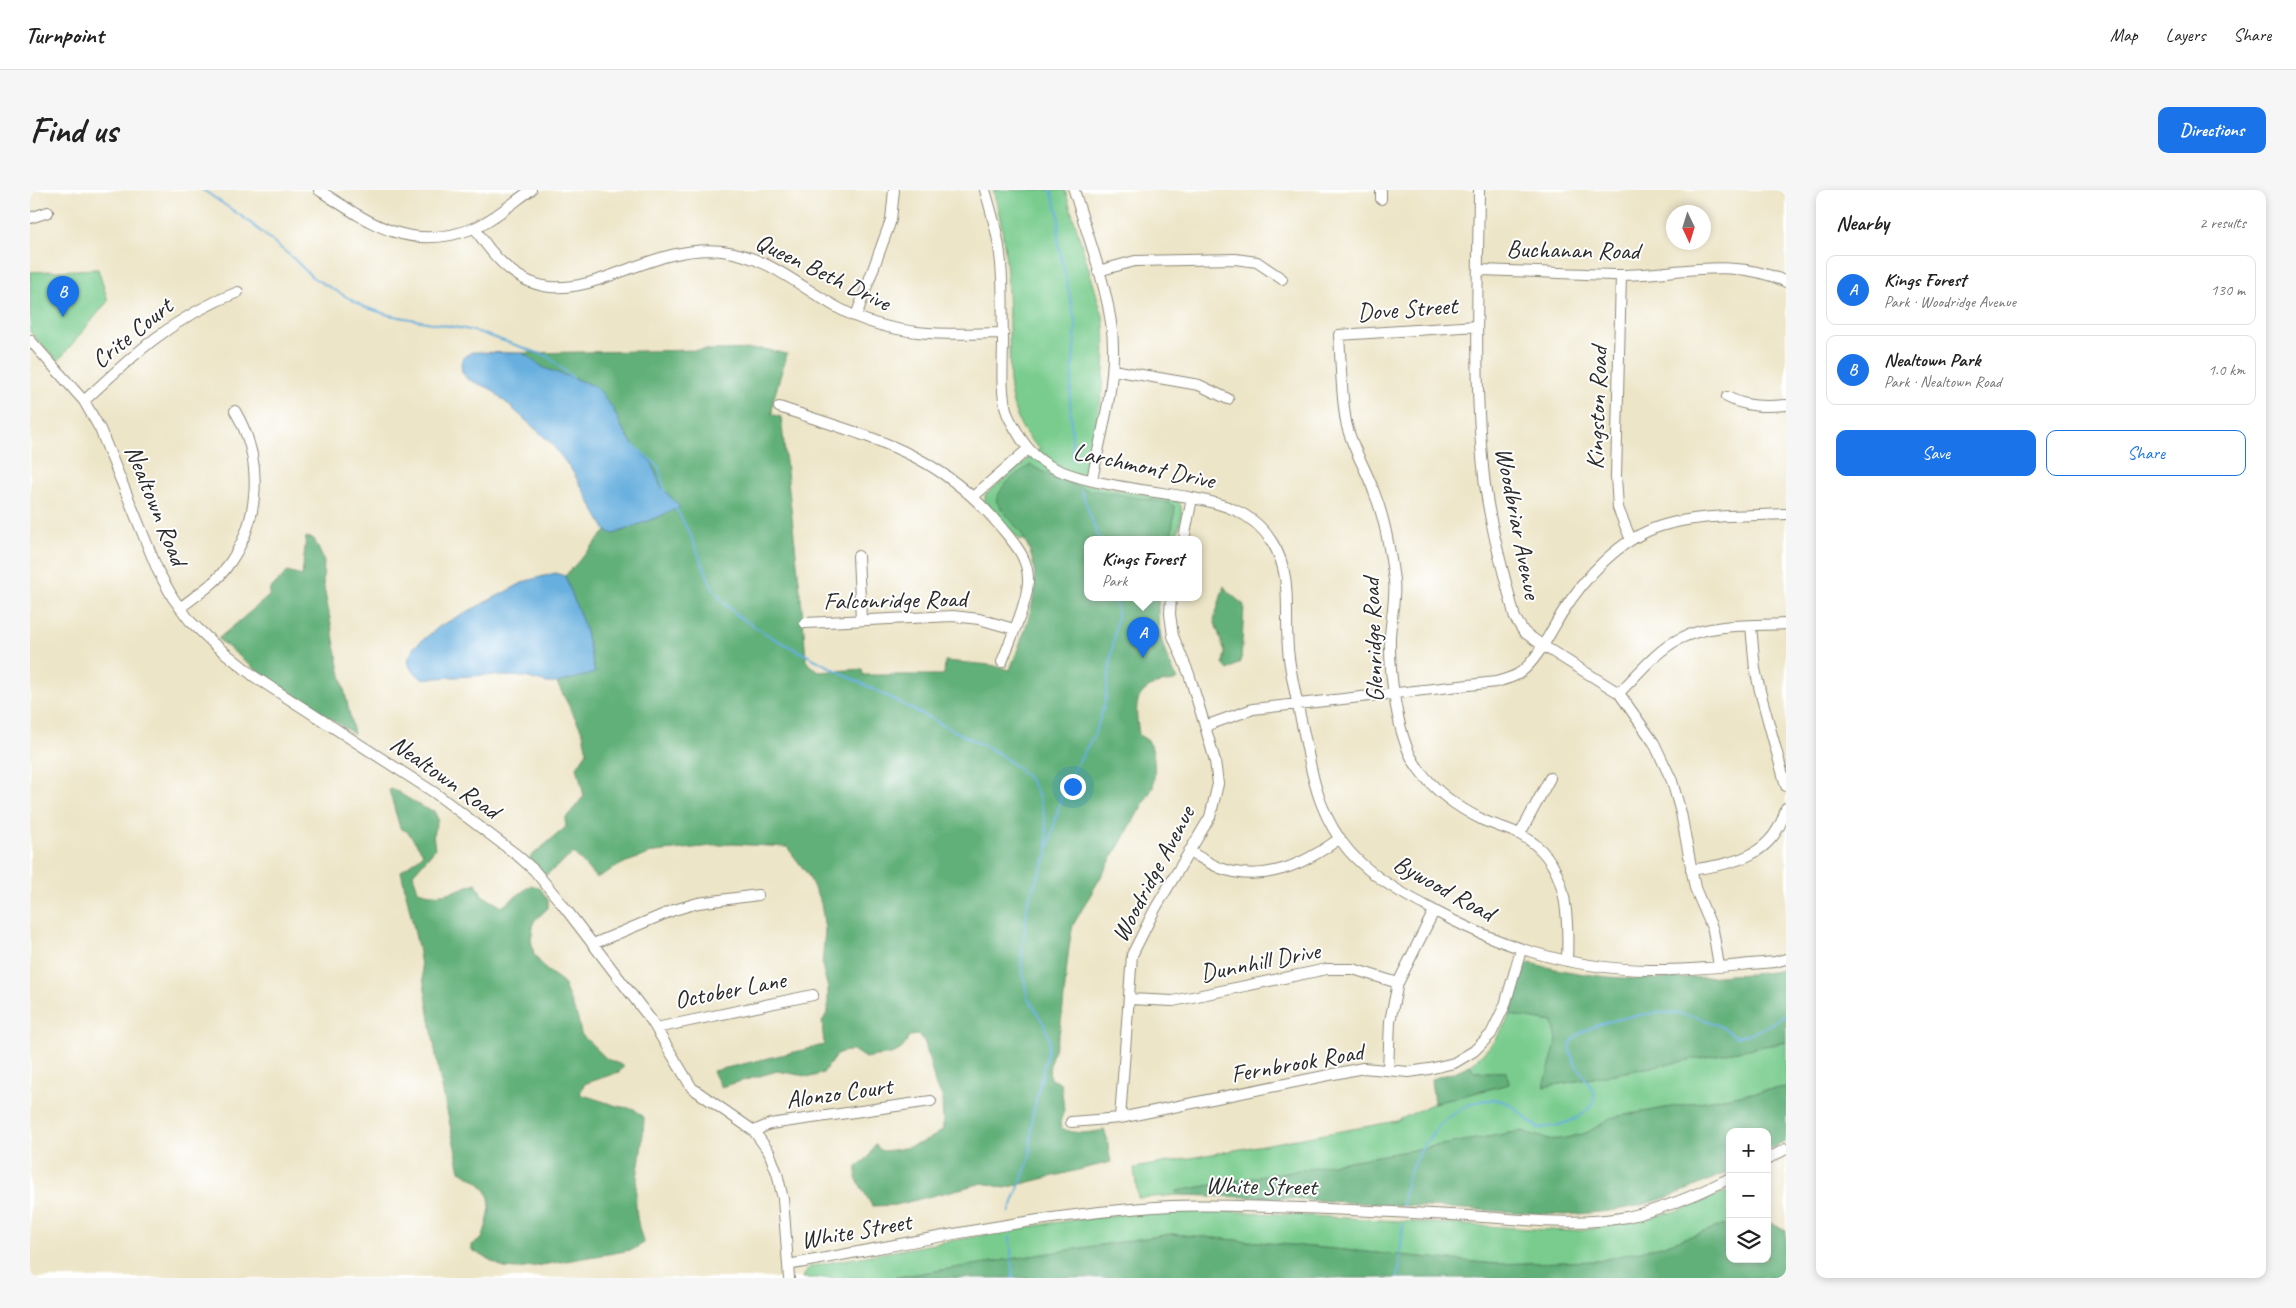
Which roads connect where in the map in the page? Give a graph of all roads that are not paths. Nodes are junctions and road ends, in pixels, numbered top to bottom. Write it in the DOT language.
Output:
graph roads {
  1 [pos="320,190"];
  2 [pos="531,190"];
  3 [pos="894,190"];
  4 [pos="985,190"];
  5 [pos="1074,190"];
  6 [pos="1478,190"];
  7 [pos="48,212"];
  8 [pos="30,218"];
  9 [pos="475,228"];
  10 [pos="1098,270"];
  11 [pos="1478,270"];
  12 [pos="1621,275"];
  13 [pos="1282,279"];
  14 [pos="1786,282"];
  15 [pos="238,292"];
  16 [pos="856,316"];
  17 [pos="1477,326"];
  18 [pos="1002,333"];
  19 [pos="1339,335"];
  20 [pos="30,340"];
  21 [pos="1113,370"];
  22 [pos="1727,397"];
  23 [pos="1228,399"];
  24 [pos="84,401"];
  25 [pos="1786,405"];
  26 [pos="779,407"];
  27 [pos="234,411"];
  28 [pos="1028,449"];
  29 [pos="1092,480"];
  30 [pos="974,496"];
  31 [pos="1192,498"];
  32 [pos="1786,514"];
  33 [pos="1185,536"];
  34 [pos="1631,540"];
  35 [pos="858,556"];
  36 [pos="1287,599"];
  37 [pos="1172,601"];
  38 [pos="180,608"];
  39 [pos="861,620"];
  40 [pos="805,624"];
  41 [pos="1786,624"];
  42 [pos="1751,626"];
  43 [pos="1014,629"];
  44 [pos="1542,644"];
  45 [pos="1002,662"];
  46 [pos="1619,692"];
  47 [pos="1395,694"];
  48 [pos="1298,703"];
  49 [pos="1204,726"];
  50 [pos="1550,778"];
  51 [pos="1786,786"];
  52 [pos="1786,808"];
  53 [pos="1520,834"];
  54 [pos="1340,838"];
  55 [pos="1189,851"];
  56 [pos="1691,870"];
  57 [pos="758,895"];
  58 [pos="1434,911"];
  59 [pos="593,944"];
  60 [pos="1521,950"];
  61 [pos="1786,959"];
  62 [pos="1567,961"];
  63 [pos="1719,966"];
  64 [pos="1398,983"];
  65 [pos="814,995"];
  66 [pos="1129,999"];
  67 [pos="656,1028"];
  68 [pos="1388,1070"];
  69 [pos="931,1101"];
  70 [pos="1120,1118"];
  71 [pos="1071,1122"];
  72 [pos="754,1131"];
  73 [pos="1786,1149"];
  74 [pos="1771,1156"];
  75 [pos="1726,1180"];
  76 [pos="788,1265"];
  77 [pos="789,1278"];
  1 -- 9 [label="street"];
  2 -- 9 [label="street"];
  3 -- 16 [label="street"];
  4 -- 18 [label="street, Larchmont Drive"];
  5 -- 10 [label="street"];
  6 -- 11 [label="street, Woodbriar Avenue"];
  7 -- 8 [label="street"];
  9 -- 16 [label="street, Queen Beth Drive"];
  10 -- 13 [label="street"];
  10 -- 21 [label="street"];
  11 -- 12 [label="street, Buchanan Road"];
  11 -- 17 [label="street, Woodbriar Avenue"];
  12 -- 14 [label="street, Buchanan Road"];
  12 -- 34 [label="street, Kingston Road"];
  15 -- 24 [label="street, Crite Court"];
  16 -- 18 [label="street, Queen Beth Drive"];
  17 -- 19 [label="street, Dove Street"];
  17 -- 44 [label="street, Woodbriar Avenue"];
  18 -- 28 [label="street, Larchmont Drive"];
  19 -- 47 [label="street, Glenridge Road"];
  20 -- 24 [label="street, Nealtown Road"];
  21 -- 23 [label="street"];
  21 -- 29 [label="street"];
  22 -- 25 [label="street"];
  24 -- 38 [label="street, Nealtown Road"];
  26 -- 30 [label="street"];
  27 -- 38 [label="street"];
  28 -- 29 [label="street, Larchmont Drive"];
  28 -- 30 [label="street"];
  29 -- 31 [label="street, Larchmont Drive"];
  30 -- 43 [label="street"];
  31 -- 33 [label="street"];
  31 -- 36 [label="street, Larchmont Drive"];
  32 -- 34 [label="street"];
  34 -- 44 [label="street"];
  35 -- 39 [label="street"];
  36 -- 48 [label="street, Bywood Road"];
  37 -- 49 [label="street, Woodridge Avenue"];
  38 -- 59 [label="street, Nealtown Road"];
  39 -- 40 [label="street, Falconridge Road"];
  39 -- 43 [label="street, Falconridge Road"];
  41 -- 42 [label="street"];
  42 -- 46 [label="street"];
  42 -- 51 [label="street"];
  43 -- 45 [label="street"];
  44 -- 46 [label="street, Woodbriar Avenue"];
  44 -- 47 [label="street"];
  46 -- 56 [label="street, Woodbriar Avenue"];
  47 -- 48 [label="street"];
  47 -- 53 [label="street, Glenridge Road"];
  48 -- 49 [label="street"];
  48 -- 54 [label="street, Bywood Road"];
  49 -- 55 [label="street, Woodridge Avenue"];
  50 -- 53 [label="street"];
  52 -- 56 [label="street"];
  53 -- 62 [label="street, Glenridge Road"];
  54 -- 55 [label="street"];
  54 -- 58 [label="street, Bywood Road"];
  55 -- 66 [label="street, Woodridge Avenue"];
  56 -- 63 [label="street, Woodbriar Avenue"];
  57 -- 59 [label="street"];
  58 -- 60 [label="street, Bywood Road"];
  58 -- 64 [label="street"];
  59 -- 67 [label="street, Nealtown Road"];
  60 -- 62 [label="street, Bywood Road"];
  60 -- 68 [label="street, Fernbrook Road"];
  61 -- 63 [label="street, Bywood Road"];
  62 -- 63 [label="street, Bywood Road"];
  64 -- 66 [label="street, Dunnhill Drive"];
  64 -- 68 [label="street"];
  65 -- 67 [label="street, October Lane"];
  66 -- 70 [label="street, Woodridge Avenue"];
  67 -- 72 [label="street, Nealtown Road"];
  68 -- 70 [label="street, Fernbrook Road"];
  69 -- 72 [label="street, Alonzo Court"];
  70 -- 71 [label="street, Fernbrook Road"];
  72 -- 76 [label="street, Nealtown Road"];
  73 -- 74 [label="street"];
  75 -- 76 [label="street, White Street"];
  76 -- 77 [label="street, Nealtown Road"];
}
